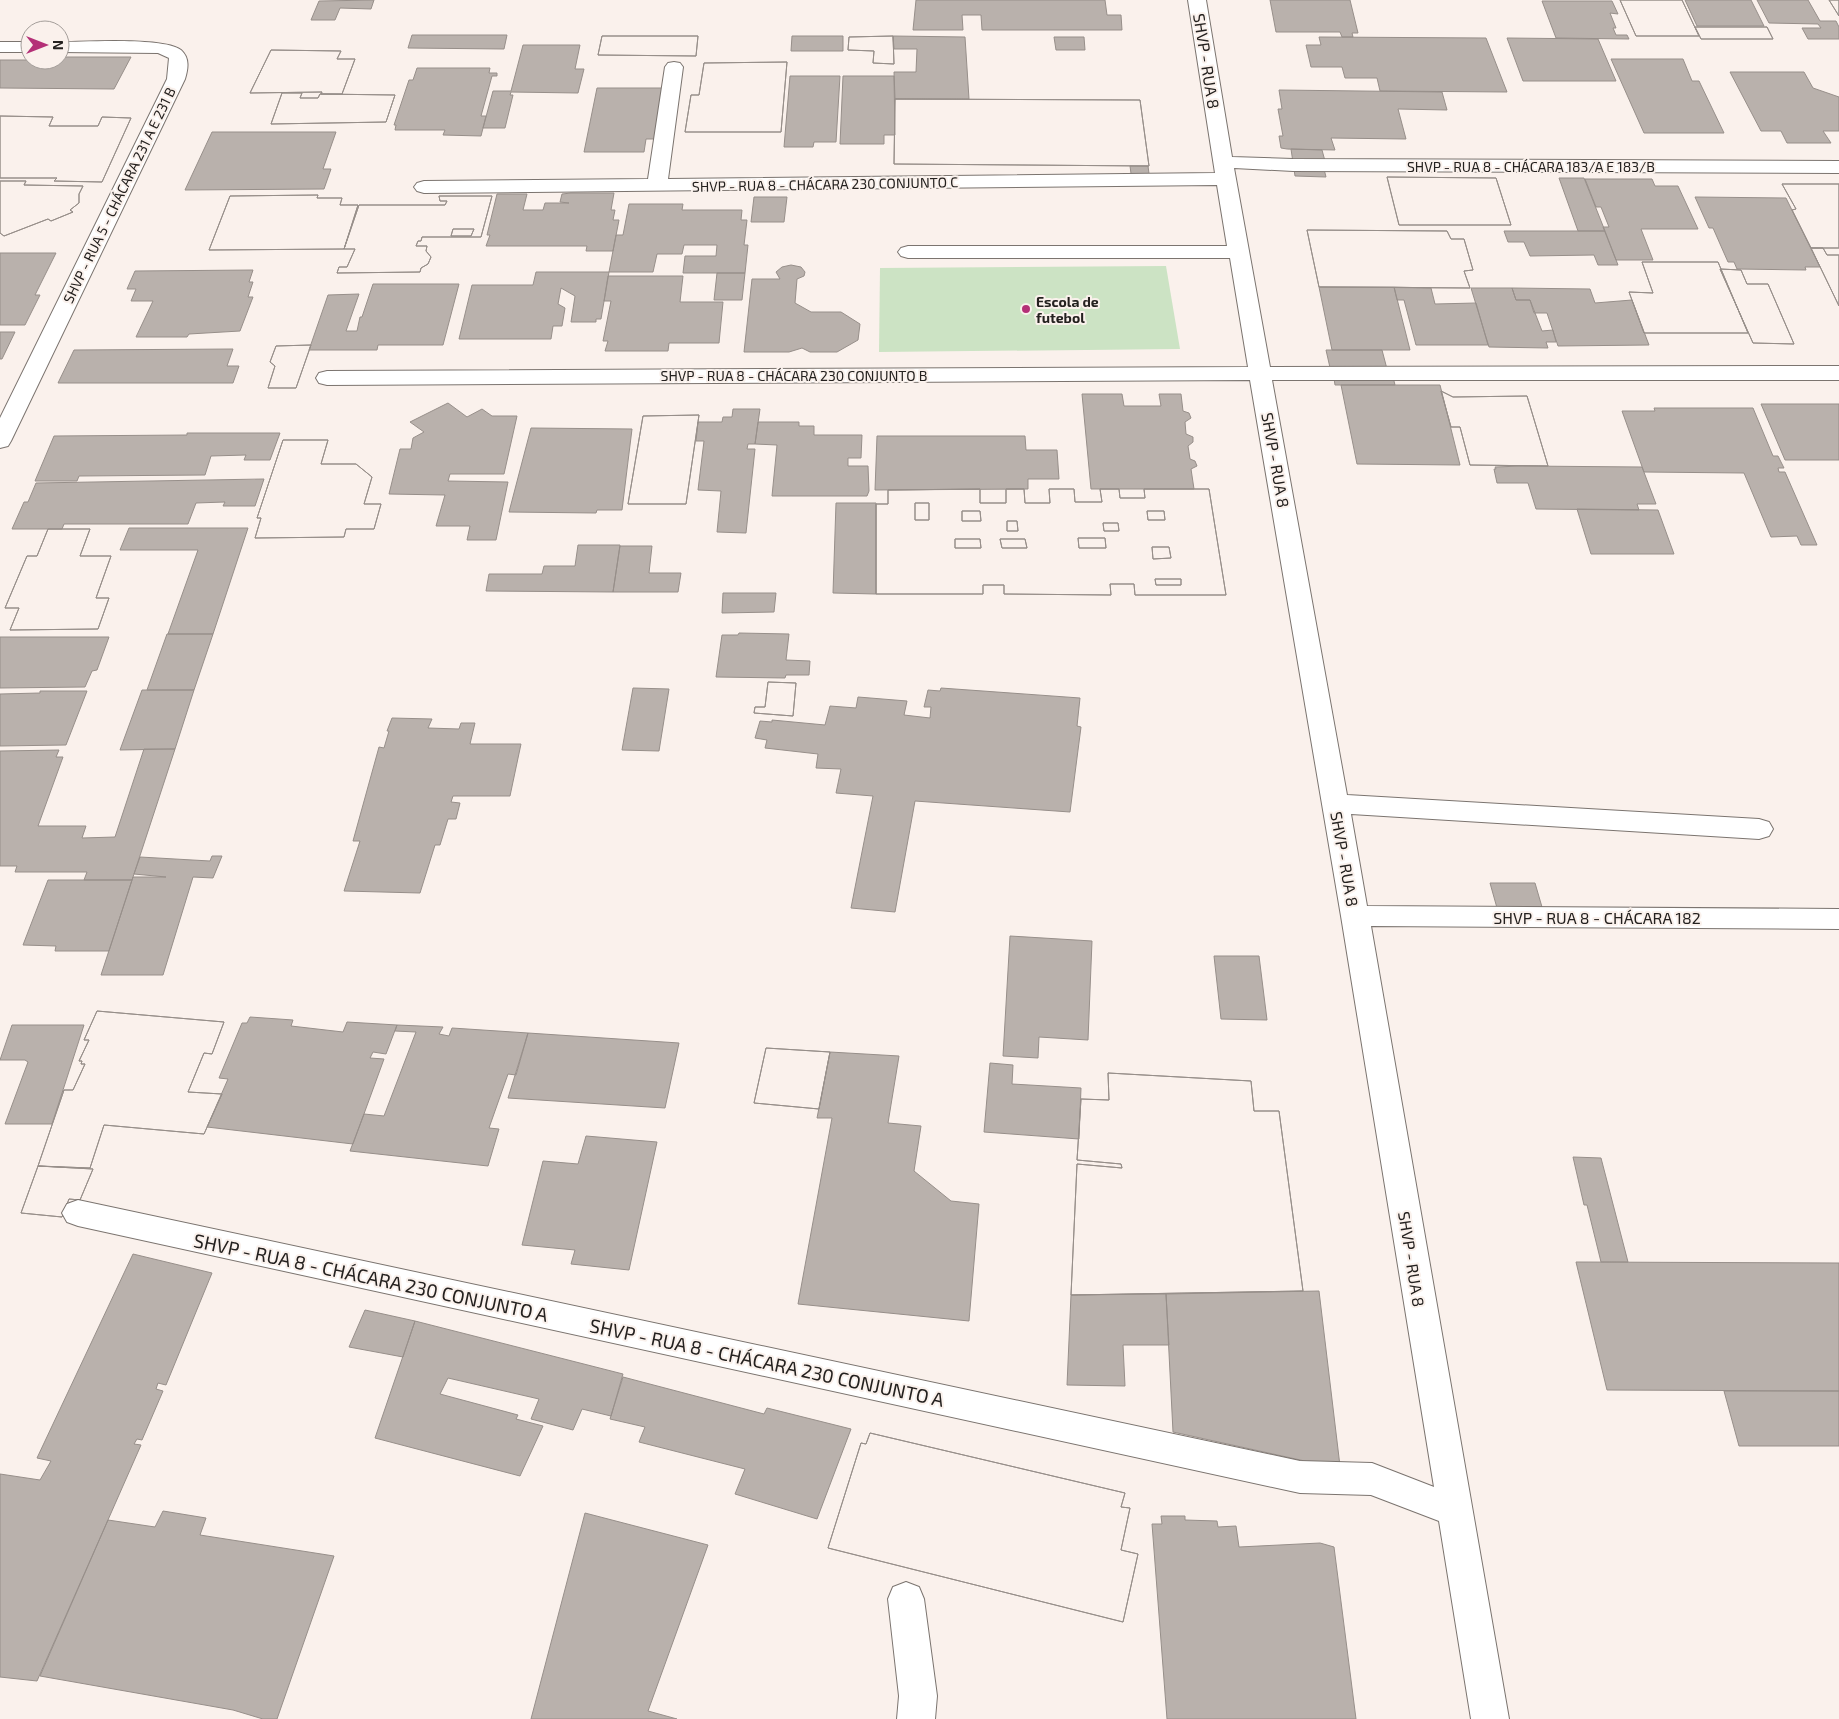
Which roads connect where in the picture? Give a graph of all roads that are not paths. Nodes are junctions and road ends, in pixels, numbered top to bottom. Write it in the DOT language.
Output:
graph roads {
  1 [pos="1197,0"];
  2 [pos="0,46"];
  3 [pos="20,47"];
  4 [pos="70,47"];
  5 [pos="674,67"];
  6 [pos="1839,167"];
  7 [pos="1225,171"];
  8 [pos="657,186"];
  9 [pos="424,188"];
  10 [pos="908,252"];
  11 [pos="1240,252"];
  12 [pos="1262,374"];
  13 [pos="1839,374"];
  14 [pos="327,378"];
  15 [pos="0,441"];
  16 [pos="1335,804"];
  17 [pos="1759,829"];
  18 [pos="1355,916"];
  19 [pos="1839,919"];
  20 [pos="78,1213"];
  21 [pos="1454,1510"];
  22 [pos="906,1599"];
  23 [pos="916,1719"];
  24 [pos="1490,1719"];
  1 -- 7 [label="street, SHVP - RUA 8"];
  2 -- 3 [label="street"];
  4 -- 15 [label="street, SHVP - RUA 5 - CHÁCARA 231 A E 231 B"];
  5 -- 8 [label="street"];
  6 -- 7 [label="street, SHVP - RUA 8 - CHÁCARA 183/A E 183/B"];
  7 -- 8 [label="street, SHVP - RUA 8 - CHÁCARA 230 CONJUNTO C"];
  7 -- 11 [label="street, SHVP - RUA 8"];
  8 -- 9 [label="street, SHVP - RUA 8 - CHÁCARA 230 CONJUNTO C"];
  10 -- 11 [label="street"];
  11 -- 12 [label="street, SHVP - RUA 8"];
  12 -- 13 [label="street"];
  12 -- 14 [label="street, SHVP - RUA 8 - CHÁCARA 230 CONJUNTO B"];
  12 -- 16 [label="street, SHVP - RUA 8"];
  16 -- 17 [label="street"];
  16 -- 18 [label="street, SHVP - RUA 8"];
  18 -- 19 [label="street, SHVP - RUA 8 - CHÁCARA 182"];
  18 -- 21 [label="street, SHVP - RUA 8"];
  20 -- 21 [label="street, SHVP - RUA 8 - CHÁCARA 230 CONJUNTO A"];
  21 -- 24 [label="street, SHVP - RUA 8"];
  22 -- 23 [label="street"];
}
